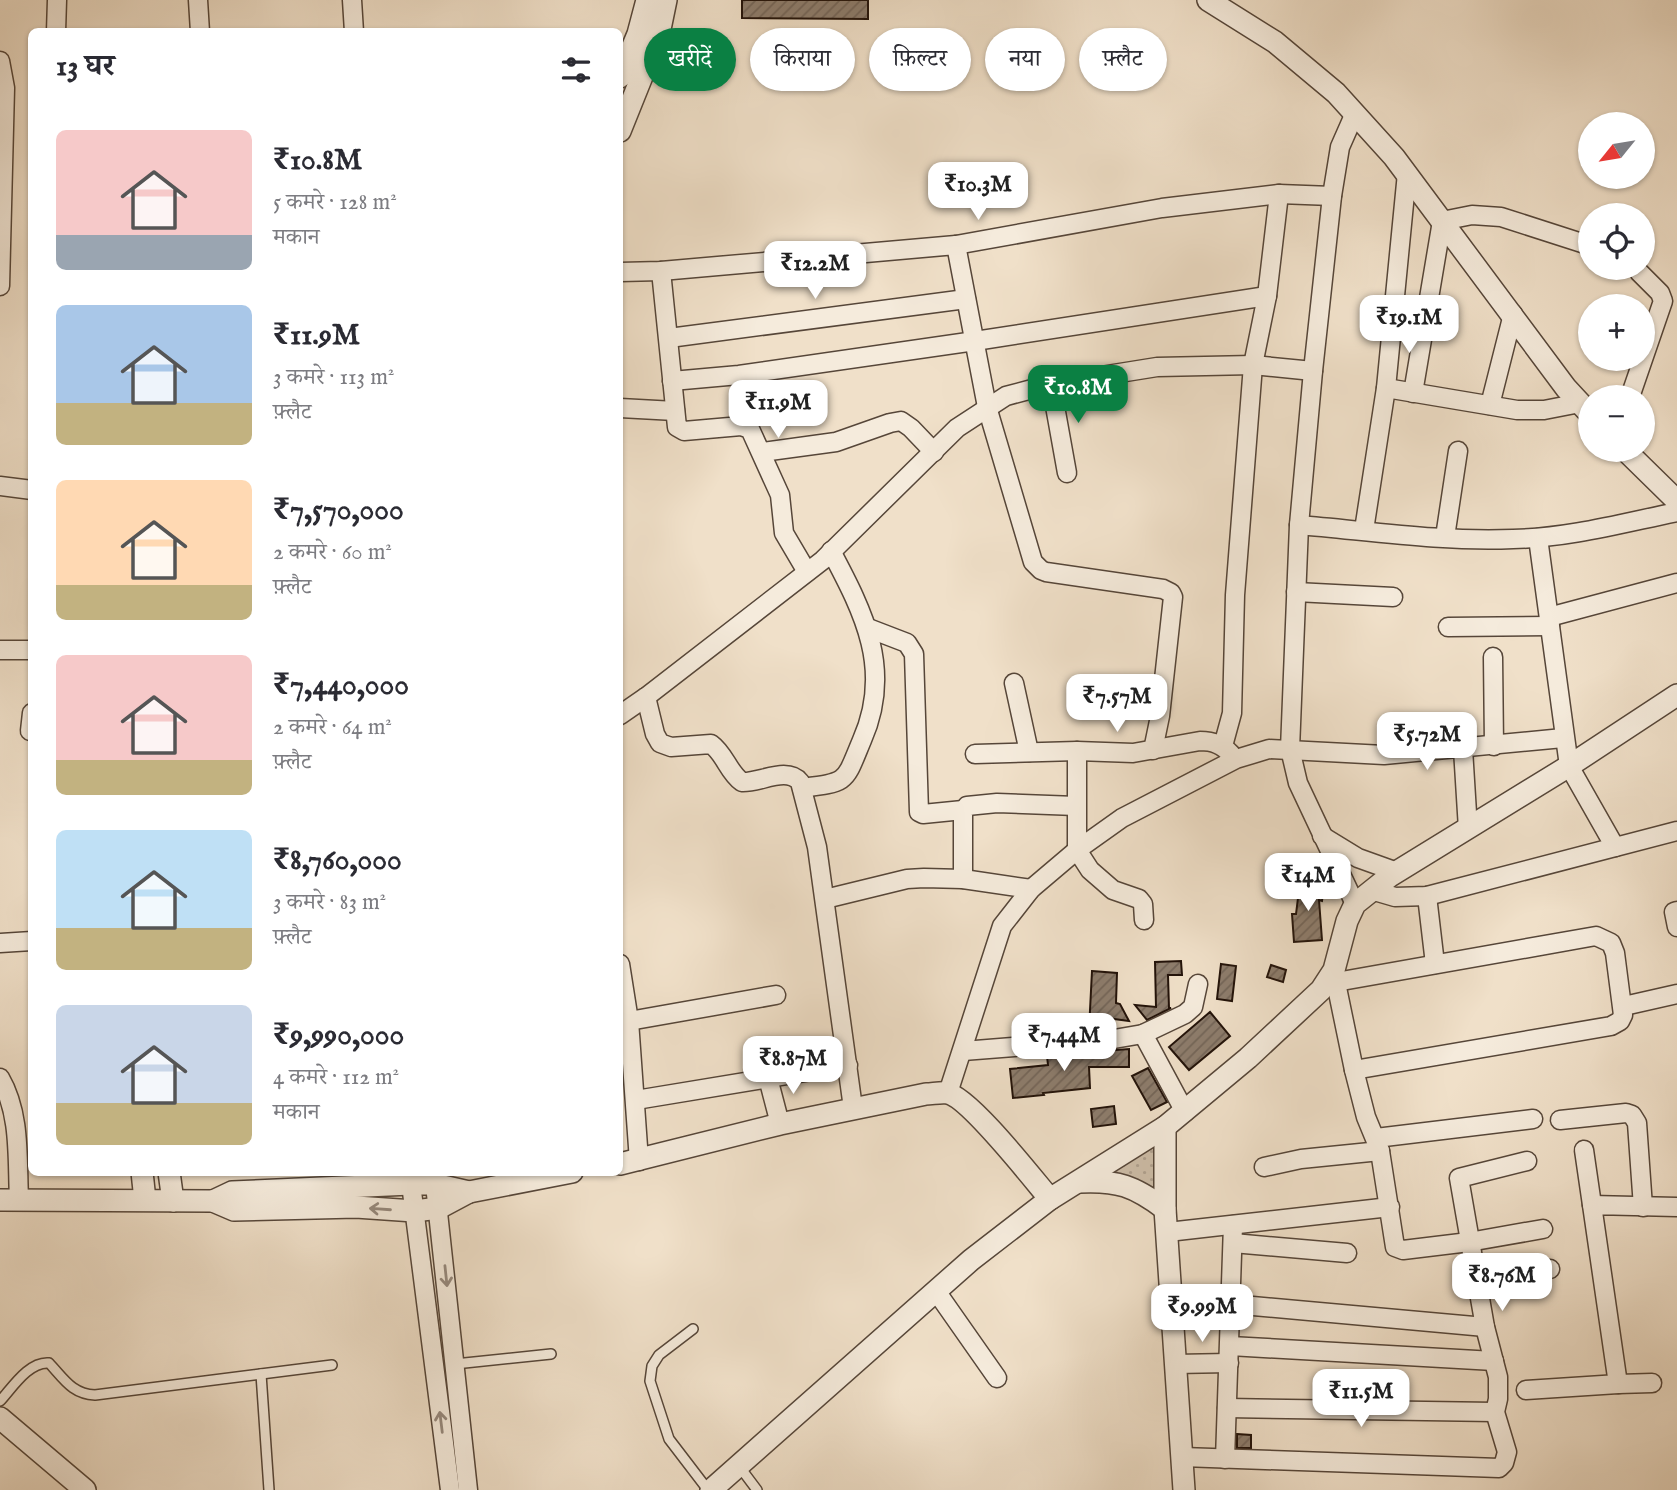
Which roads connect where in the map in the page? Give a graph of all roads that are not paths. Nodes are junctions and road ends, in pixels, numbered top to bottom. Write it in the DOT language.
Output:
graph roads {
  1 [pos="57,0"];
  2 [pos="198,0"];
  3 [pos="352,0"];
  4 [pos="647,0"];
  5 [pos="667,0"];
  6 [pos="1208,0"];
  7 [pos="651,25"];
  8 [pos="56,28"];
  9 [pos="200,28"];
  10 [pos="354,28"];
  11 [pos="0,61"];
  12 [pos="623,72"];
  13 [pos="1355,113"];
  14 [pos="623,121"];
  15 [pos="1407,173"];
  16 [pos="1279,194"];
  17 [pos="1332,197"];
  18 [pos="1442,220"];
  19 [pos="1578,242"];
  20 [pos="956,245"];
  21 [pos="661,271"];
  22 [pos="623,272"];
  23 [pos="1647,280"];
  24 [pos="0,286"];
  25 [pos="1267,296"];
  26 [pos="966,299"];
  27 [pos="1669,313"];
  28 [pos="1513,314"];
  29 [pos="668,338"];
  30 [pos="975,341"];
  31 [pos="1253,365"];
  32 [pos="1313,371"];
  33 [pos="672,381"];
  34 [pos="1051,384"];
  35 [pos="1636,385"];
  36 [pos="1386,388"];
  37 [pos="1413,393"];
  38 [pos="1578,401"];
  39 [pos="1490,405"];
  40 [pos="987,407"];
  41 [pos="623,408"];
  42 [pos="1578,409"];
  43 [pos="675,411"];
  44 [pos="762,452"];
  45 [pos="934,452"];
  46 [pos="1458,452"];
  47 [pos="1637,462"];
  48 [pos="1067,473"];
  49 [pos="0,486"];
  50 [pos="28,489"];
  51 [pos="1677,501"];
  52 [pos="1677,512"];
  53 [pos="1299,525"];
  54 [pos="1364,530"];
  55 [pos="1445,537"];
  56 [pos="1538,538"];
  57 [pos="831,551"];
  58 [pos="807,572"];
  59 [pos="1677,583"];
  60 [pos="1296,592"];
  61 [pos="1393,597"];
  62 [pos="1549,621"];
  63 [pos="1448,627"];
  64 [pos="867,628"];
  65 [pos="0,650"];
  66 [pos="28,650"];
  67 [pos="1493,657"];
  68 [pos="1014,683"];
  69 [pos="1677,695"];
  70 [pos="646,697"];
  71 [pos="623,713"];
  72 [pos="1563,738"];
  73 [pos="1223,746"];
  74 [pos="1494,746"];
  75 [pos="1290,749"];
  76 [pos="1463,749"];
  77 [pos="1153,750"];
  78 [pos="1077,751"];
  79 [pos="1029,752"];
  80 [pos="975,754"];
  81 [pos="1236,759"];
  82 [pos="1569,766"];
  83 [pos="802,788"];
  84 [pos="1076,806"];
  85 [pos="963,810"];
  86 [pos="1468,829"];
  87 [pos="1677,831"];
  88 [pos="1322,836"];
  89 [pos="1615,847"];
  90 [pos="1077,850"];
  91 [pos="1397,872"];
  92 [pos="963,879"];
  93 [pos="1031,889"];
  94 [pos="1427,896"];
  95 [pos="1363,897"];
  96 [pos="825,899"];
  97 [pos="1677,911"];
  98 [pos="1144,920"];
  99 [pos="1677,927"];
  100 [pos="28,941"];
  101 [pos="0,943"];
  102 [pos="1435,964"];
  103 [pos="1335,976"];
  104 [pos="623,983"];
  105 [pos="1198,984"];
  106 [pos="1677,994"];
  107 [pos="776,995"];
  108 [pos="1623,1006"];
  109 [pos="629,1020"];
  110 [pos="1143,1034"];
  111 [pos="963,1051"];
  112 [pos="848,1065"];
  113 [pos="1354,1070"];
  114 [pos="0,1078"];
  115 [pos="768,1078"];
  116 [pos="948,1093"];
  117 [pos="853,1108"];
  118 [pos="631,1111"];
  119 [pos="1185,1112"];
  120 [pos="1533,1119"];
  121 [pos="1560,1120"];
  122 [pos="780,1124"];
  123 [pos="1165,1127"];
  124 [pos="1378,1144"];
  125 [pos="1584,1150"];
  126 [pos="1527,1161"];
  127 [pos="629,1163"];
  128 [pos="1264,1167"];
  129 [pos="142,1176"];
  130 [pos="170,1176"];
  131 [pos="531,1176"];
  132 [pos="510,1178"];
  133 [pos="1077,1182"];
  134 [pos="411,1184"];
  135 [pos="434,1184"];
  136 [pos="469,1192"];
  137 [pos="1050,1199"];
  138 [pos="9,1200"];
  139 [pos="145,1200"];
  140 [pos="173,1201"];
  141 [pos="213,1201"];
  142 [pos="1592,1205"];
  143 [pos="1643,1207"];
  144 [pos="1677,1207"];
  145 [pos="439,1208"];
  146 [pos="1390,1208"];
  147 [pos="1165,1209"];
  148 [pos="414,1211"];
  149 [pos="1233,1224"];
  150 [pos="1543,1228"];
  151 [pos="1168,1232"];
  152 [pos="1469,1242"];
  153 [pos="1233,1243"];
  154 [pos="1347,1253"];
  155 [pos="1550,1269"];
  156 [pos="1476,1278"];
  157 [pos="936,1291"];
  158 [pos="1231,1304"];
  159 [pos="1485,1327"];
  160 [pos="693,1329"];
  161 [pos="551,1354"];
  162 [pos="1230,1354"];
  163 [pos="1494,1361"];
  164 [pos="455,1364"];
  165 [pos="1175,1364"];
  166 [pos="332,1365"];
  167 [pos="261,1374"];
  168 [pos="997,1378"];
  169 [pos="1652,1383"];
  170 [pos="1618,1384"];
  171 [pos="1526,1390"];
  172 [pos="0,1401"];
  173 [pos="1227,1408"];
  174 [pos="1495,1412"];
  175 [pos="0,1418"];
  176 [pos="1182,1457"];
  177 [pos="1225,1459"];
  178 [pos="739,1465"];
  179 [pos="85,1490"];
  180 [pos="269,1490"];
  181 [pos="450,1490"];
  182 [pos="468,1490"];
  183 [pos="710,1490"];
  184 [pos="757,1490"];
  185 [pos="1184,1490"];
  1 -- 8 [label="street"];
  2 -- 9 [label="street"];
  3 -- 10 [label="street"];
  4 -- 7 [label="street"];
  5 -- 7 [label="street"];
  6 -- 13 [label="street"];
  7 -- 12 [label="street"];
  7 -- 14 [label="street"];
  11 -- 24 [label="street"];
  13 -- 15 [label="street"];
  13 -- 17 [label="street"];
  15 -- 18 [label="street"];
  15 -- 36 [label="street"];
  16 -- 17 [label="street"];
  16 -- 20 [label="street"];
  16 -- 25 [label="street"];
  17 -- 32 [label="street"];
  18 -- 19 [label="street"];
  18 -- 28 [label="street"];
  18 -- 37 [label="street"];
  20 -- 21 [label="street"];
  20 -- 26 [label="street"];
  21 -- 22 [label="street"];
  21 -- 29 [label="street"];
  23 -- 27 [label="street"];
  25 -- 30 [label="street"];
  25 -- 31 [label="street"];
  26 -- 29 [label="street"];
  26 -- 30 [label="street"];
  27 -- 35 [label="street"];
  28 -- 38 [label="street"];
  28 -- 39 [label="street"];
  29 -- 33 [label="street"];
  30 -- 33 [label="street"];
  30 -- 40 [label="street"];
  31 -- 32 [label="street"];
  31 -- 34 [label="street"];
  31 -- 73 [label="street"];
  32 -- 53 [label="street"];
  33 -- 43 [label="street"];
  34 -- 40 [label="street"];
  34 -- 48 [label="street"];
  36 -- 37 [label="street"];
  36 -- 54 [label="street"];
  37 -- 39 [label="street"];
  39 -- 42 [label="street"];
  40 -- 45 [label="street"];
  40 -- 77 [label="street"];
  41 -- 43 [label="street"];
  43 -- 44 [label="street"];
  44 -- 45 [label="street"];
  44 -- 58 [label="street"];
  45 -- 57 [label="street"];
  46 -- 55 [label="street"];
  47 -- 51 [label="street"];
  49 -- 50 [label="street"];
  52 -- 56 [label="street"];
  53 -- 54 [label="street"];
  53 -- 60 [label="street"];
  54 -- 55 [label="street"];
  55 -- 56 [label="street"];
  56 -- 62 [label="street"];
  57 -- 58 [label="street"];
  57 -- 64 [label="street"];
  58 -- 70 [label="street"];
  59 -- 62 [label="street"];
  60 -- 61 [label="street"];
  60 -- 75 [label="street"];
  62 -- 63 [label="street"];
  62 -- 72 [label="street"];
  64 -- 83 [label="street"];
  64 -- 85 [label="street"];
  65 -- 66 [label="street"];
  67 -- 74 [label="street"];
  68 -- 79 [label="street"];
  69 -- 82 [label="street"];
  70 -- 71 [label="street"];
  70 -- 83 [label="street"];
  72 -- 74 [label="street"];
  72 -- 82 [label="street"];
  73 -- 77 [label="street"];
  73 -- 81 [label="street"];
  74 -- 76 [label="street"];
  75 -- 76 [label="street"];
  75 -- 81 [label="street"];
  75 -- 88 [label="street"];
  76 -- 86 [label="street"];
  77 -- 78 [label="street"];
  78 -- 79 [label="street"];
  78 -- 84 [label="street"];
  79 -- 80 [label="street"];
  81 -- 90 [label="street"];
  82 -- 86 [label="street"];
  82 -- 89 [label="street"];
  83 -- 96 [label="street"];
  84 -- 85 [label="street"];
  84 -- 90 [label="street"];
  85 -- 92 [label="street"];
  86 -- 91 [label="street"];
  87 -- 89 [label="street"];
  88 -- 91 [label="street"];
  88 -- 95 [label="street"];
  89 -- 94 [label="street"];
  90 -- 93 [label="street"];
  90 -- 98 [label="street"];
  91 -- 95 [label="street"];
  92 -- 93 [label="street"];
  92 -- 96 [label="street"];
  93 -- 111 [label="street"];
  94 -- 95 [label="street"];
  94 -- 102 [label="street"];
  95 -- 103 [label="street"];
  96 -- 112 [label="street"];
  97 -- 99 [label="street"];
  100 -- 101 [label="street"];
  102 -- 103 [label="street"];
  102 -- 108 [label="street"];
  103 -- 113 [label="street"];
  103 -- 119 [label="street"];
  104 -- 109 [label="street"];
  105 -- 110 [label="street"];
  106 -- 108 [label="street"];
  107 -- 109 [label="street"];
  108 -- 113 [label="street"];
  109 -- 118 [label="street"];
  110 -- 111 [label="street"];
  110 -- 119 [label="street"];
  111 -- 116 [label="street"];
  112 -- 115 [label="street"];
  112 -- 117 [label="street"];
  113 -- 124 [label="street"];
  114 -- 138 [label="street"];
  115 -- 118 [label="street"];
  115 -- 122 [label="street"];
  116 -- 117 [label="street"];
  116 -- 137 [label="street"];
  117 -- 122 [label="street"];
  118 -- 127 [label="street"];
  119 -- 123 [label="street"];
  120 -- 124 [label="street"];
  121 -- 143 [label="street"];
  122 -- 127 [label="street"];
  123 -- 133 [label="street"];
  123 -- 147 [label="street"];
  124 -- 128 [label="street"];
  124 -- 146 [label="street"];
  125 -- 142 [label="street"];
  126 -- 152 [label="street"];
  129 -- 139 [label="street"];
  130 -- 140 [label="street"];
  131 -- 132 [label="street"];
  132 -- 136 [label="street"];
  133 -- 137 [label="street"];
  133 -- 147 [label="street"];
  134 -- 135 [label="street"];
  134 -- 141 [label="street"];
  134 -- 148 [label="street"];
  135 -- 136 [label="street"];
  135 -- 145 [label="street"];
  136 -- 145 [label="street"];
  137 -- 157 [label="street"];
  138 -- 139 [label="street"];
  139 -- 140 [label="street"];
  140 -- 141 [label="street"];
  148 -- 141 [label="street, one-way"];
  142 -- 143 [label="street"];
  142 -- 170 [label="street"];
  143 -- 144 [label="street"];
  145 -- 148 [label="street"];
  145 -- 164 [label="street, one-way"];
  146 -- 149 [label="street"];
  146 -- 152 [label="street"];
  147 -- 151 [label="street"];
  181 -- 148 [label="street, one-way"];
  149 -- 151 [label="street"];
  149 -- 153 [label="street"];
  150 -- 152 [label="street"];
  151 -- 165 [label="street"];
  152 -- 156 [label="street"];
  153 -- 154 [label="street"];
  153 -- 158 [label="street"];
  155 -- 156 [label="street"];
  156 -- 159 [label="street"];
  157 -- 168 [label="street"];
  157 -- 178 [label="street"];
  158 -- 159 [label="street"];
  158 -- 162 [label="street"];
  159 -- 163 [label="street"];
  160 -- 183 [label="lane"];
  161 -- 164 [label="lane"];
  162 -- 163 [label="street"];
  162 -- 165 [label="street"];
  162 -- 173 [label="street"];
  163 -- 174 [label="street"];
  164 -- 182 [label="street"];
  165 -- 176 [label="street"];
  166 -- 167 [label="lane"];
  167 -- 172 [label="lane"];
  167 -- 180 [label="lane"];
  169 -- 170 [label="street"];
  170 -- 171 [label="street"];
  173 -- 174 [label="street"];
  173 -- 177 [label="street"];
  174 -- 177 [label="street"];
  175 -- 179 [label="street"];
  176 -- 177 [label="street"];
  176 -- 185 [label="street"];
  178 -- 183 [label="street"];
  178 -- 184 [label="lane"];
}
